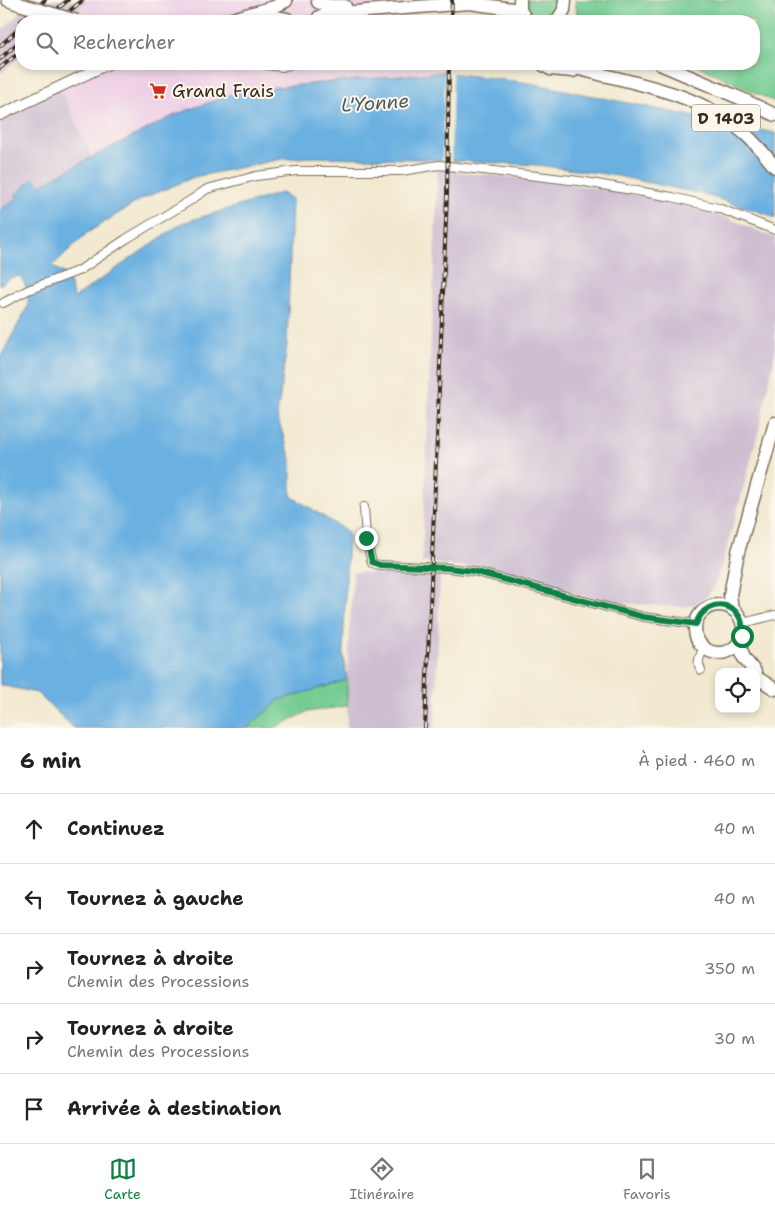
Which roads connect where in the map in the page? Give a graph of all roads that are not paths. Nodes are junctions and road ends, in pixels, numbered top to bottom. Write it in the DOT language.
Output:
graph roads {
  1 [pos="415,0"];
  2 [pos="287,1"];
  3 [pos="318,1"];
  4 [pos="13,2"];
  5 [pos="520,5"];
  6 [pos="57,15"];
  7 [pos="247,15"];
  8 [pos="286,15"];
  9 [pos="318,15"];
  10 [pos="327,15"];
  11 [pos="96,70"];
  12 [pos="561,70"];
  13 [pos="583,70"];
  14 [pos="674,70"];
  15 [pos="594,73"];
  16 [pos="0,116"];
  17 [pos="775,116"];
  18 [pos="775,167"];
  19 [pos="775,230"];
  20 [pos="3,303"];
  21 [pos="775,424"];
  22 [pos="364,507"];
  23 [pos="738,552"];
  24 [pos="713,606"];
  25 [pos="732,609"];
  26 [pos="775,615"];
  27 [pos="742,623"];
  28 [pos="696,624"];
  29 [pos="740,642"];
  30 [pos="704,648"];
  31 [pos="722,653"];
  32 [pos="744,668"];
  33 [pos="701,670"];
  34 [pos="761,679"];
  1 -- 3 [label="main road"];
  2 -- 7 [label="main road"];
  2 -- 8 [label="main road"];
  3 -- 9 [label="main road"];
  4 -- 6 [label="main road, bridge"];
  5 -- 10 [label="main road"];
  11 -- 16 [label="street"];
  12 -- 15 [label="main road, D 1403"];
  13 -- 15 [label="main road, D 1403"];
  14 -- 17 [label="main road"];
  15 -- 18 [label="main road, D 1403"];
  19 -- 20 [label="street"];
  21 -- 23 [label="main road"];
  22 -- 28 [label="street"];
  23 -- 24 [label="main road"];
  23 -- 25 [label="main road"];
  24 -- 25 [label="main road"];
  24 -- 28 [label="main road"];
  25 -- 27 [label="main road"];
  26 -- 27 [label="street"];
  27 -- 29 [label="main road"];
  28 -- 30 [label="main road"];
  29 -- 31 [label="main road"];
  29 -- 34 [label="main road"];
  30 -- 31 [label="main road"];
  30 -- 33 [label="street"];
  31 -- 32 [label="main road"];
}
